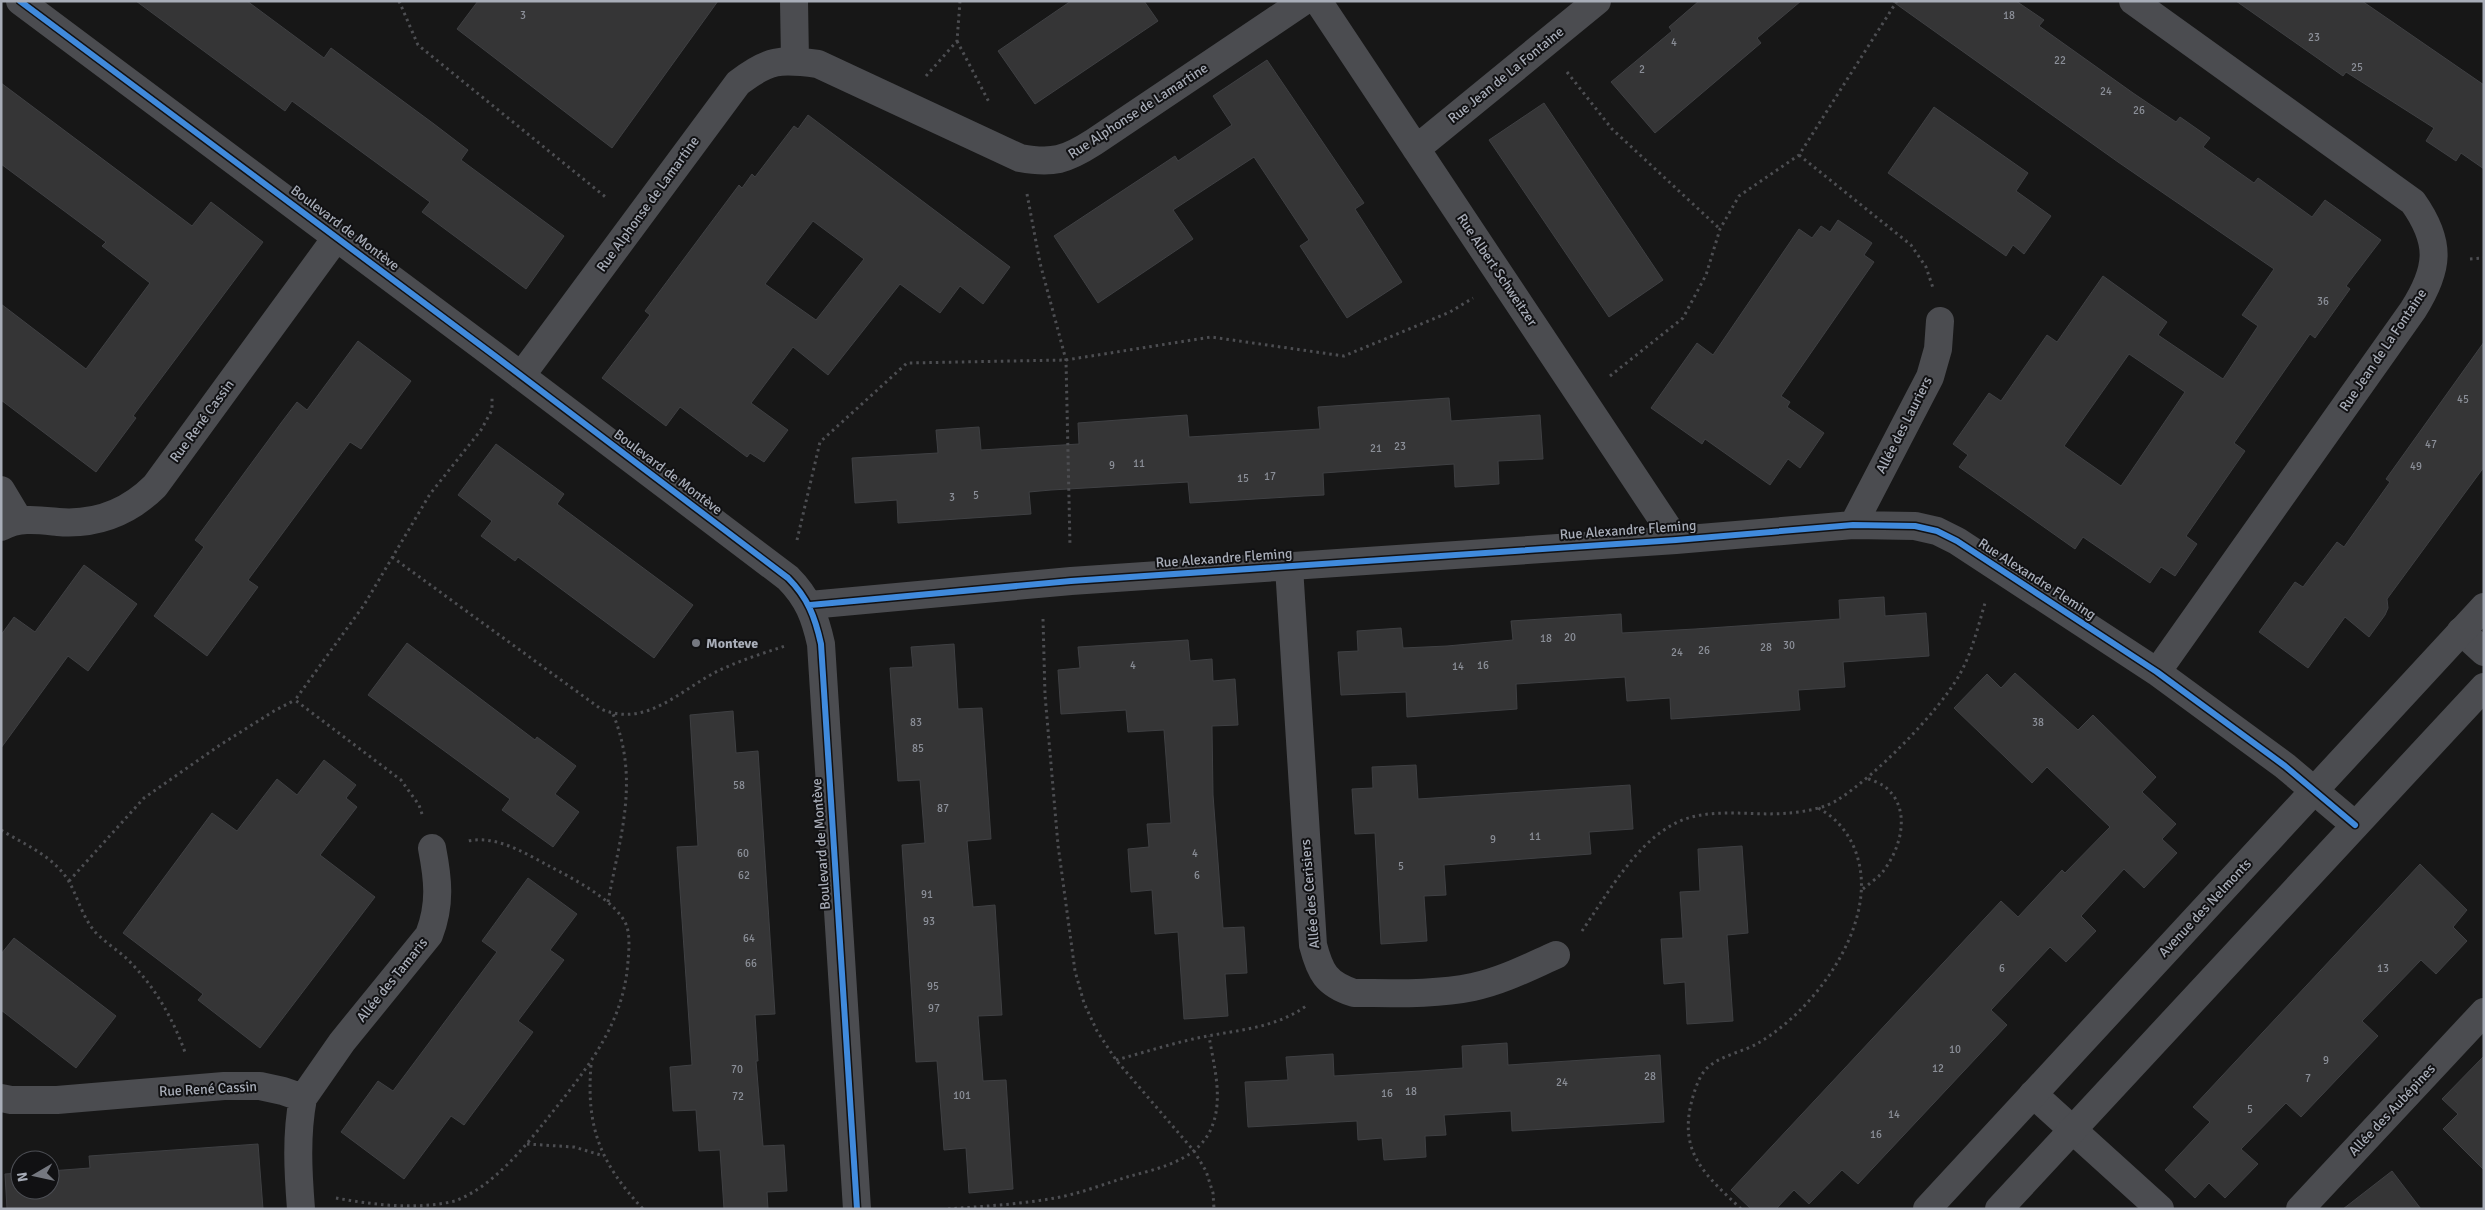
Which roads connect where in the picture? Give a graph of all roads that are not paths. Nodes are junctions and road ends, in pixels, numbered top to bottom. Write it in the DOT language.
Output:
graph roads {
  1 [pos="20,1"];
  2 [pos="794,1"];
  3 [pos="1304,1"];
  4 [pos="1318,1"];
  5 [pos="1597,1"];
  6 [pos="2133,1"];
  7 [pos="795,60"];
  8 [pos="1416,149"];
  9 [pos="336,238"];
  10 [pos="1940,321"];
  11 [pos="521,376"];
  12 [pos="1,490"];
  13 [pos="10,524"];
  14 [pos="1853,525"];
  15 [pos="1676,540"];
  16 [pos="1289,567"];
  17 [pos="810,605"];
  18 [pos="2484,607"];
  19 [pos="2461,631"];
  20 [pos="2484,652"];
  21 [pos="2157,672"];
  22 [pos="2484,687"];
  23 [pos="2314,790"];
  24 [pos="2355,824"];
  25 [pos="432,848"];
  26 [pos="1556,955"];
  27 [pos="2484,1012"];
  28 [pos="2033,1094"];
  29 [pos="1,1098"];
  30 [pos="303,1098"];
  31 [pos="2073,1130"];
  32 [pos="300,1200"];
  33 [pos="857,1209"];
  34 [pos="1927,1209"];
  35 [pos="1999,1209"];
  36 [pos="2160,1209"];
  37 [pos="2300,1209"];
  1 -- 9 [label="street, Boulevard de Montève"];
  2 -- 7 [label="street"];
  3 -- 7 [label="street, Rue Alphonse de Lamartine"];
  4 -- 8 [label="street, Rue Albert Schweitzer"];
  5 -- 8 [label="street, Rue Jean de La Fontaine"];
  6 -- 21 [label="street, Rue Jean de La Fontaine"];
  7 -- 11 [label="street, Rue Alphonse de Lamartine"];
  8 -- 15 [label="street, Rue Albert Schweitzer"];
  9 -- 11 [label="street, Boulevard de Montève"];
  9 -- 13 [label="street, Rue René Cassin"];
  10 -- 14 [label="street, Allée des Lauriers"];
  11 -- 17 [label="street, Boulevard de Montève"];
  12 -- 13 [label="street, Rue René Cassin"];
  14 -- 15 [label="street, Rue Alexandre Fleming"];
  14 -- 21 [label="street, Rue Alexandre Fleming"];
  15 -- 16 [label="street, Rue Alexandre Fleming"];
  16 -- 17 [label="street, Rue Alexandre Fleming"];
  16 -- 26 [label="street, Allée des Cerisiers"];
  17 -- 33 [label="street, Boulevard de Montève"];
  18 -- 19 [label="street, Avenue des Nelmonts"];
  19 -- 20 [label="street"];
  19 -- 23 [label="street, Avenue des Nelmonts"];
  21 -- 23 [label="street, Rue Alexandre Fleming"];
  22 -- 24 [label="street"];
  23 -- 24 [label="street, Rue Alexandre Fleming"];
  23 -- 28 [label="street, Avenue des Nelmonts"];
  24 -- 31 [label="street"];
  25 -- 30 [label="street, Allée des Tamaris"];
  27 -- 37 [label="street, Allée des Aubépines"];
  28 -- 31 [label="street"];
  28 -- 34 [label="street, Avenue des Nelmonts"];
  29 -- 30 [label="street, Rue René Cassin"];
  30 -- 32 [label="street"];
  31 -- 35 [label="street"];
  31 -- 36 [label="street"];
}
